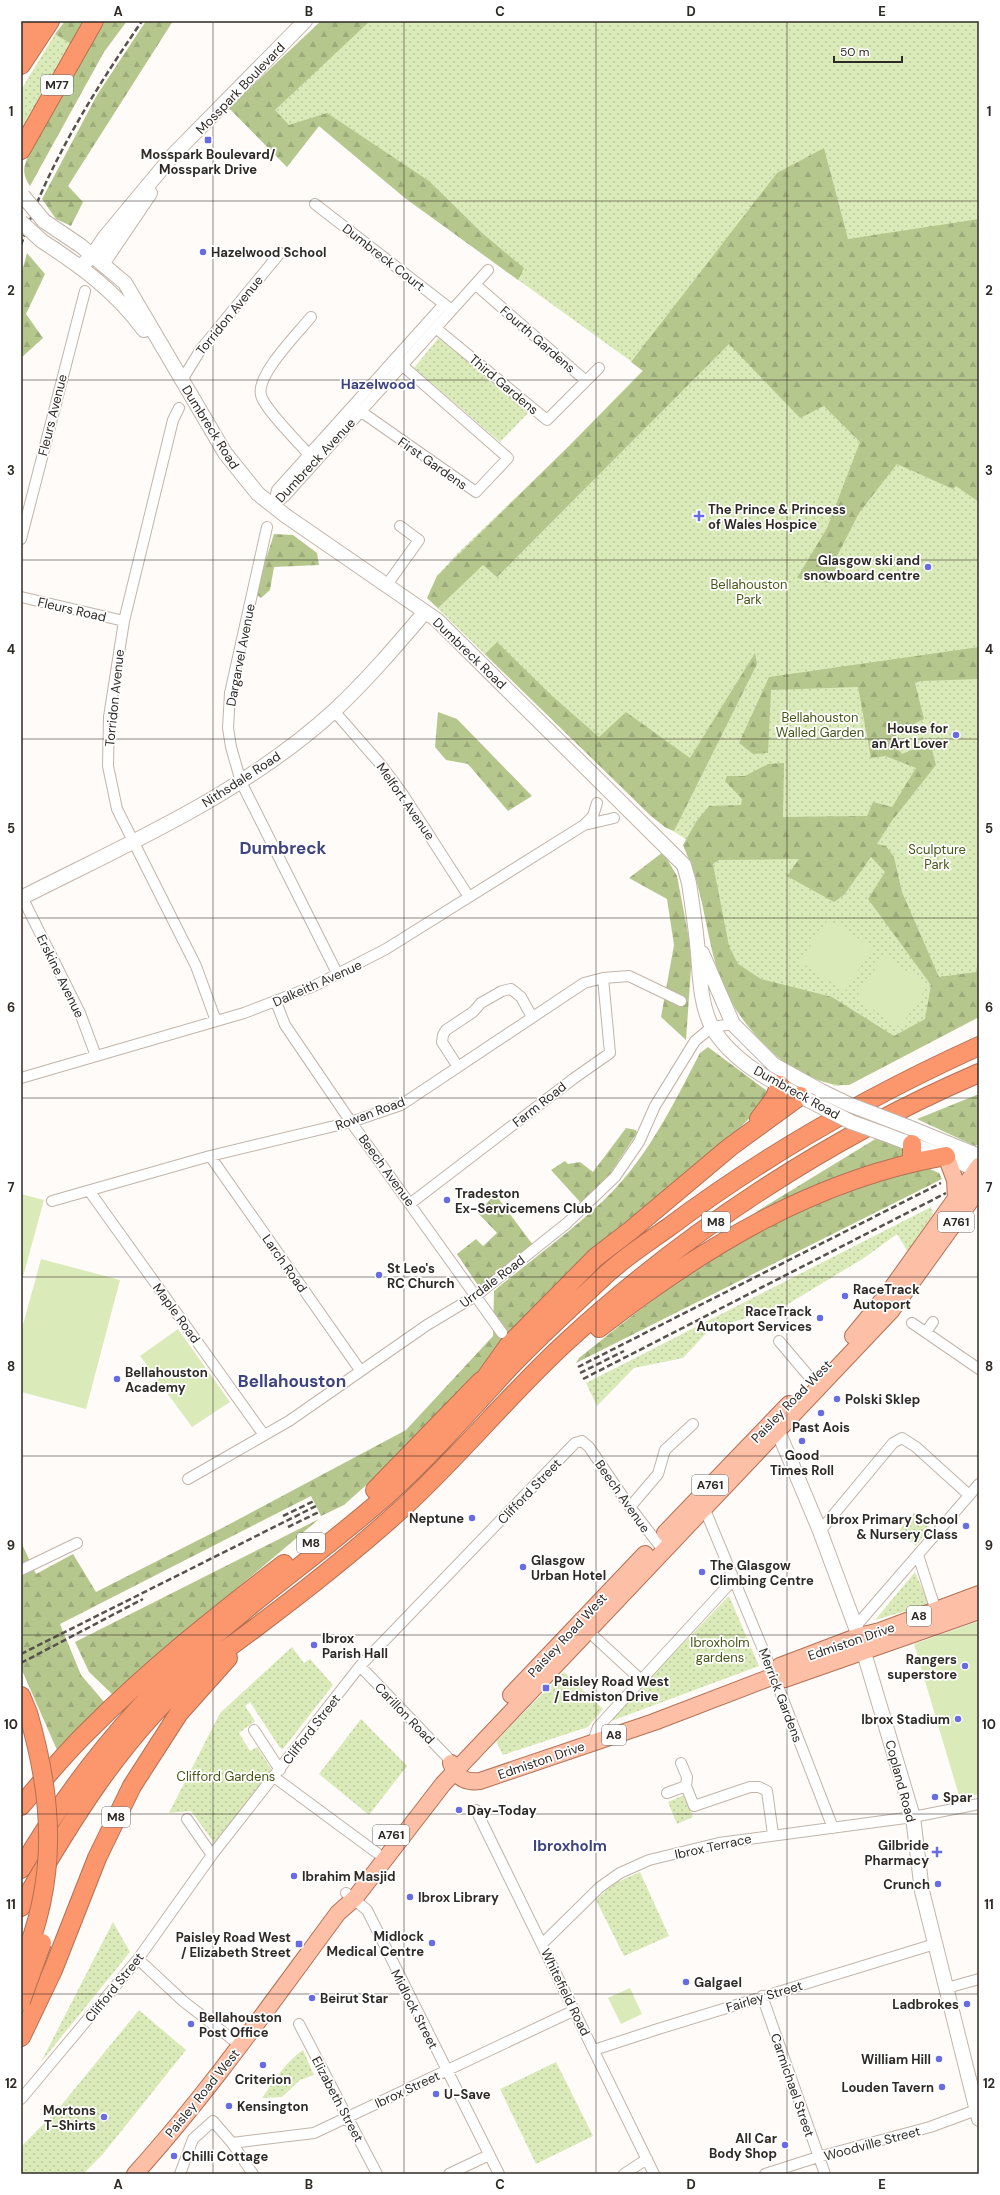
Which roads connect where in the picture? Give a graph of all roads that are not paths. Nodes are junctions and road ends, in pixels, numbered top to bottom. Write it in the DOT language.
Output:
graph roads {
  1 [pos="25,21"];
  2 [pos="34,21"];
  3 [pos="50,21"];
  4 [pos="94,21"];
  5 [pos="305,21"];
  6 [pos="21,27"];
  7 [pos="21,42"];
  8 [pos="21,64"];
  9 [pos="21,150"];
  10 [pos="174,154"];
  11 [pos="22,195"];
  12 [pos="315,204"];
  13 [pos="21,222"];
  14 [pos="105,237"];
  15 [pos="74,242"];
  16 [pos="280,253"];
  17 [pos="97,260"];
  18 [pos="81,266"];
  19 [pos="488,270"];
  20 [pos="476,285"];
  21 [pos="85,291"];
  22 [pos="444,304"];
  23 [pos="453,311"];
  24 [pos="310,317"];
  25 [pos="437,329"];
  26 [pos="395,359"];
  27 [pos="403,366"];
  28 [pos="599,368"];
  29 [pos="182,380"];
  30 [pos="586,381"];
  31 [pos="178,408"];
  32 [pos="356,409"];
  33 [pos="312,458"];
  34 [pos="273,506"];
  35 [pos="400,526"];
  36 [pos="267,527"];
  37 [pos="21,539"];
  38 [pos="386,586"];
  39 [pos="21,597"];
  40 [pos="425,612"];
  41 [pos="124,621"];
  42 [pos="334,711"];
  43 [pos="240,782"];
  44 [pos="597,803"];
  45 [pos="614,818"];
  46 [pos="584,825"];
  47 [pos="132,841"];
  48 [pos="469,897"];
  49 [pos="22,898"];
  50 [pos="697,942"];
  51 [pos="338,975"];
  52 [pos="603,978"];
  53 [pos="681,1000"];
  54 [pos="276,1002"];
  55 [pos="532,1017"];
  56 [pos="216,1021"];
  57 [pos="733,1024"];
  58 [pos="712,1026"];
  59 [pos="979,1046"];
  60 [pos="96,1056"];
  61 [pos="458,1067"];
  62 [pos="979,1073"];
  63 [pos="21,1078"];
  64 [pos="780,1085"];
  65 [pos="811,1094"];
  66 [pos="352,1122"];
  67 [pos="908,1127"];
  68 [pos="746,1135"];
  69 [pos="912,1144"];
  70 [pos="210,1156"];
  71 [pos="946,1156"];
  72 [pos="909,1163"];
  73 [pos="978,1165"];
  74 [pos="979,1189"];
  75 [pos="90,1192"];
  76 [pos="956,1198"];
  77 [pos="52,1201"];
  78 [pos="411,1203"];
  79 [pos="600,1280"];
  80 [pos="477,1295"];
  81 [pos="933,1322"];
  82 [pos="912,1323"];
  83 [pos="926,1332"];
  84 [pos="502,1333"];
  85 [pos="779,1341"];
  86 [pos="979,1369"];
  87 [pos="360,1370"];
  88 [pos="486,1377"];
  89 [pos="812,1380"];
  90 [pos="488,1422"];
  91 [pos="693,1424"];
  92 [pos="778,1431"];
  93 [pos="264,1435"];
  94 [pos="582,1441"];
  95 [pos="188,1479"];
  96 [pos="979,1484"];
  97 [pos="969,1495"];
  98 [pos="701,1503"];
  99 [pos="630,1507"];
  100 [pos="820,1530"];
  101 [pos="77,1543"];
  102 [pos="660,1546"];
  103 [pos="918,1555"];
  104 [pos="21,1570"];
  105 [pos="734,1579"];
  106 [pos="979,1594"];
  107 [pos="979,1611"];
  108 [pos="938,1618"];
  109 [pos="259,1625"];
  110 [pos="587,1630"];
  111 [pos="857,1631"];
  112 [pos="864,1651"];
  113 [pos="360,1666"];
  114 [pos="774,1676"];
  115 [pos="640,1679"];
  116 [pos="21,1696"];
  117 [pos="254,1730"];
  118 [pos="593,1742"];
  119 [pos="681,1763"];
  120 [pos="452,1767"];
  121 [pos="277,1774"];
  122 [pos="45,1784"];
  123 [pos="686,1786"];
  124 [pos="666,1793"];
  125 [pos="979,1804"];
  126 [pos="21,1806"];
  127 [pos="476,1810"];
  128 [pos="913,1817"];
  129 [pos="187,1819"];
  130 [pos="833,1828"];
  131 [pos="773,1834"];
  132 [pos="377,1853"];
  133 [pos="212,1854"];
  134 [pos="21,1869"];
  135 [pos="350,1895"];
  136 [pos="21,1907"];
  137 [pos="542,1944"];
  138 [pos="935,1944"];
  139 [pos="138,1959"];
  140 [pos="21,1966"];
  141 [pos="979,1979"];
  142 [pos="946,1988"];
  143 [pos="762,1996"];
  144 [pos="21,2001"];
  145 [pos="576,2010"];
  146 [pos="299,2024"];
  147 [pos="21,2037"];
  148 [pos="240,2046"];
  149 [pos="594,2050"];
  150 [pos="446,2071"];
  151 [pos="21,2099"];
  152 [pos="978,2113"];
  153 [pos="348,2116"];
  154 [pos="232,2143"];
  155 [pos="490,2155"];
  156 [pos="818,2157"];
  157 [pos="647,2159"];
  158 [pos="135,2174"];
  159 [pos="180,2174"];
  160 [pos="253,2174"];
  161 [pos="377,2174"];
  162 [pos="449,2174"];
  163 [pos="499,2174"];
  164 [pos="624,2174"];
  165 [pos="654,2174"];
  166 [pos="764,2174"];
  167 [pos="825,2174"];
  1 -- 6 [label="highway"];
  2 -- 7 [label="highway"];
  3 -- 8 [label="highway"];
  4 -- 9 [label="highway, M77"];
  5 -- 10 [label="main road, Mosspark Boulevard"];
  10 -- 14 [label="main road, Mosspark Boulevard"];
  10 -- 17 [label="main road, Mosspark Boulevard"];
  11 -- 15 [label="main road, Dumbreck Road, bridge"];
  12 -- 22 [label="street, Dumbreck Court"];
  13 -- 18 [label="main road, Dumbreck Road, bridge"];
  14 -- 15 [label="main road"];
  14 -- 17 [label="main road, Mosspark Boulevard"];
  15 -- 17 [label="main road, Dumbreck Road"];
  16 -- 29 [label="street, Torridon Avenue"];
  17 -- 18 [label="main road"];
  17 -- 29 [label="main road, Dumbreck Road"];
  18 -- 29 [label="main road, Dumbreck Road"];
  19 -- 20 [label="street, Dumbreck Avenue"];
  20 -- 23 [label="street, Dumbreck Avenue"];
  20 -- 30 [label="street, Fourth Gardens"];
  21 -- 37 [label="street, Fleurs Avenue"];
  22 -- 23 [label="street, Dumbreck Court"];
  22 -- 26 [label="street, Dumbreck Avenue"];
  23 -- 25 [label="street, Dumbreck Avenue"];
  24 -- 33 [label="street"];
  25 -- 27 [label="street, Dumbreck Avenue"];
  25 -- 30 [label="street, Third Gardens"];
  26 -- 27 [label="street"];
  26 -- 32 [label="street, Dumbreck Avenue"];
  27 -- 32 [label="street, Dumbreck Avenue"];
  27 -- 32 [label="street, First Gardens"];
  28 -- 30 [label="street, Fourth Gardens"];
  29 -- 34 [label="main road, Dumbreck Road"];
  31 -- 41 [label="street, Torridon Avenue"];
  32 -- 33 [label="street, Dumbreck Avenue"];
  33 -- 34 [label="street, Dumbreck Avenue"];
  34 -- 38 [label="main road, Dumbreck Road"];
  35 -- 38 [label="street"];
  36 -- 43 [label="street, Dargarvel Avenue"];
  38 -- 40 [label="main road, Dumbreck Road"];
  39 -- 41 [label="street, Fleurs Road"];
  40 -- 42 [label="main road, Nithsdale Road"];
  40 -- 50 [label="main road, Dumbreck Road"];
  41 -- 47 [label="street, Torridon Avenue"];
  42 -- 43 [label="main road, Nithsdale Road"];
  42 -- 48 [label="street, Melfort Avenue"];
  43 -- 47 [label="main road, Nithsdale Road"];
  43 -- 51 [label="street, Dargarvel Avenue"];
  44 -- 46 [label="street, Dalkeith Avenue"];
  45 -- 46 [label="street, Dalkeith Avenue"];
  46 -- 48 [label="street, Dalkeith Avenue"];
  47 -- 49 [label="main road, Nithsdale Road"];
  47 -- 56 [label="street, Torridon Avenue"];
  48 -- 51 [label="street, Dalkeith Avenue"];
  49 -- 60 [label="street, Erskine Avenue"];
  50 -- 57 [label="main road, Dumbreck Road"];
  50 -- 58 [label="main road, Dumbreck Road"];
  51 -- 54 [label="street, Dalkeith Avenue"];
  52 -- 53 [label="street, Rowan Road"];
  52 -- 55 [label="street, Rowan Road"];
  52 -- 78 [label="street, Farm Road"];
  54 -- 56 [label="street, Dalkeith Avenue"];
  54 -- 66 [label="street, Beech Avenue"];
  55 -- 61 [label="street, Rowan Road"];
  55 -- 61 [label="street"];
  56 -- 60 [label="street, Dalkeith Avenue"];
  57 -- 58 [label="street"];
  57 -- 65 [label="main road, Dumbreck Road"];
  58 -- 64 [label="main road, Dumbreck Road"];
  58 -- 80 [label="street, Urrdale Road"];
  59 -- 79 [label="highway, M8"];
  60 -- 63 [label="street, Dalkeith Avenue"];
  61 -- 66 [label="street, Rowan Road"];
  62 -- 90 [label="highway, M8"];
  64 -- 65 [label="main road, Dumbreck Road"];
  64 -- 68 [label="highway"];
  65 -- 67 [label="main road, Dumbreck Road, bridge"];
  65 -- 68 [label="highway"];
  65 -- 69 [label="main road, Dumbreck Road, bridge"];
  66 -- 70 [label="street, Rowan Road"];
  66 -- 78 [label="street, Beech Avenue"];
  67 -- 69 [label="main road"];
  67 -- 73 [label="main road, Dumbreck Road"];
  68 -- 88 [label="highway"];
  69 -- 71 [label="main road, Dumbreck Road"];
  69 -- 72 [label="highway"];
  70 -- 75 [label="street, Rowan Road"];
  70 -- 87 [label="street, Larch Road"];
  71 -- 72 [label="highway, M8"];
  71 -- 73 [label="main road, Dumbreck Road"];
  71 -- 76 [label="main road"];
  72 -- 90 [label="highway, M8"];
  73 -- 76 [label="main road, Paisley Road West / A761"];
  74 -- 92 [label="main road, Paisley Road West / A761"];
  75 -- 77 [label="street, Rowan Road"];
  75 -- 93 [label="street, Maple Road"];
  76 -- 89 [label="main road, Paisley Road West / A761"];
  78 -- 80 [label="street, Beech Avenue"];
  79 -- 88 [label="highway, M8"];
  79 -- 134 [label="highway, M8"];
  80 -- 84 [label="street, Beech Avenue"];
  80 -- 87 [label="street, Urrdale Road"];
  81 -- 83 [label="street"];
  82 -- 83 [label="street"];
  83 -- 86 [label="street"];
  85 -- 89 [label="street"];
  87 -- 93 [label="street, Urrdale Road"];
  88 -- 126 [label="highway, M8"];
  89 -- 98 [label="main road, Paisley Road West / A761"];
  90 -- 109 [label="highway, M8"];
  91 -- 99 [label="street"];
  92 -- 98 [label="main road, Paisley Road West / A761"];
  92 -- 100 [label="main road, Copland Road"];
  93 -- 95 [label="street, Urrdale Road"];
  94 -- 99 [label="street, Beech Avenue"];
  94 -- 113 [label="street, Clifford Street"];
  96 -- 97 [label="street"];
  97 -- 100 [label="street"];
  97 -- 103 [label="street"];
  98 -- 102 [label="main road, Paisley Road West / A761"];
  98 -- 105 [label="street, Merrick Gardens"];
  99 -- 102 [label="street, Beech Avenue"];
  100 -- 111 [label="main road, Copland Road"];
  101 -- 104 [label="street"];
  102 -- 110 [label="main road, Paisley Road West / A761"];
  102 -- 120 [label="main road, Paisley Road West / A761"];
  103 -- 108 [label="street"];
  103 -- 111 [label="street"];
  105 -- 114 [label="street, Merrick Gardens"];
  105 -- 115 [label="street"];
  106 -- 108 [label="main road, Edmiston Drive / A8"];
  107 -- 108 [label="main road, Edmiston Drive / A8"];
  108 -- 111 [label="main road, Edmiston Drive / A8"];
  108 -- 112 [label="main road, Edmiston Drive / A8"];
  109 -- 136 [label="highway, M8"];
  109 -- 147 [label="highway, M8"];
  110 -- 115 [label="street"];
  110 -- 120 [label="main road, Paisley Road West / A761"];
  111 -- 112 [label="main road, Copland Road"];
  111 -- 114 [label="main road, Edmiston Drive / A8"];
  112 -- 114 [label="main road, Edmiston Drive / A8"];
  112 -- 128 [label="main road, Copland Road"];
  113 -- 120 [label="street, Carillon Road"];
  113 -- 121 [label="street, Clifford Street"];
  114 -- 118 [label="main road, Edmiston Drive / A8"];
  114 -- 130 [label="street, Merrick Gardens"];
  115 -- 118 [label="street"];
  116 -- 122 [label="highway, bridge"];
  117 -- 121 [label="street"];
  118 -- 120 [label="main road, Edmiston Drive / A8"];
  119 -- 123 [label="street"];
  120 -- 132 [label="main road, Paisley Road West / A761"];
  120 -- 135 [label="main road, Paisley Road West / A761"];
  121 -- 132 [label="street"];
  121 -- 133 [label="street, Clifford Street"];
  122 -- 140 [label="highway, bridge"];
  122 -- 144 [label="highway, bridge"];
  123 -- 124 [label="street"];
  123 -- 131 [label="street"];
  125 -- 128 [label="street, Ibrox Terrace"];
  127 -- 137 [label="street, Whitefield Road"];
  128 -- 130 [label="street, Ibrox Terrace"];
  128 -- 138 [label="main road, Copland Road"];
  129 -- 133 [label="street"];
  130 -- 131 [label="street, Ibrox Terrace"];
  131 -- 137 [label="street, Ibrox Terrace"];
  132 -- 135 [label="main road, Paisley Road West / A761"];
  133 -- 139 [label="street, Clifford Street"];
  135 -- 148 [label="main road, Paisley Road West / A761"];
  135 -- 150 [label="street, Midlock Street"];
  137 -- 145 [label="street, Whitefield Road"];
  138 -- 142 [label="main road, Copland Road"];
  138 -- 143 [label="street, Fairley Street"];
  139 -- 148 [label="street"];
  139 -- 151 [label="street, Clifford Street"];
  141 -- 142 [label="street"];
  142 -- 152 [label="main road, Copland Road"];
  143 -- 149 [label="street, Fairley Street"];
  143 -- 156 [label="street, Carmichael Street"];
  145 -- 149 [label="street, Whitefield Road"];
  145 -- 150 [label="street, Ibrox Street"];
  146 -- 153 [label="street, Elizabeth Street"];
  148 -- 158 [label="main road, Paisley Road West"];
  149 -- 157 [label="street, Whitefield Road"];
  150 -- 153 [label="street, Ibrox Street"];
  150 -- 155 [label="street, Midlock Street"];
  152 -- 156 [label="street, Woodville Street"];
  153 -- 154 [label="street, Ibrox Street"];
  153 -- 161 [label="street, Elizabeth Street"];
  154 -- 159 [label="street"];
  154 -- 160 [label="street"];
  155 -- 162 [label="street"];
  155 -- 163 [label="street, Midlock Street"];
  156 -- 166 [label="street, Woodville Street"];
  156 -- 167 [label="street, Carmichael Street"];
  157 -- 164 [label="street"];
  157 -- 165 [label="street, Whitefield Road"];
}
